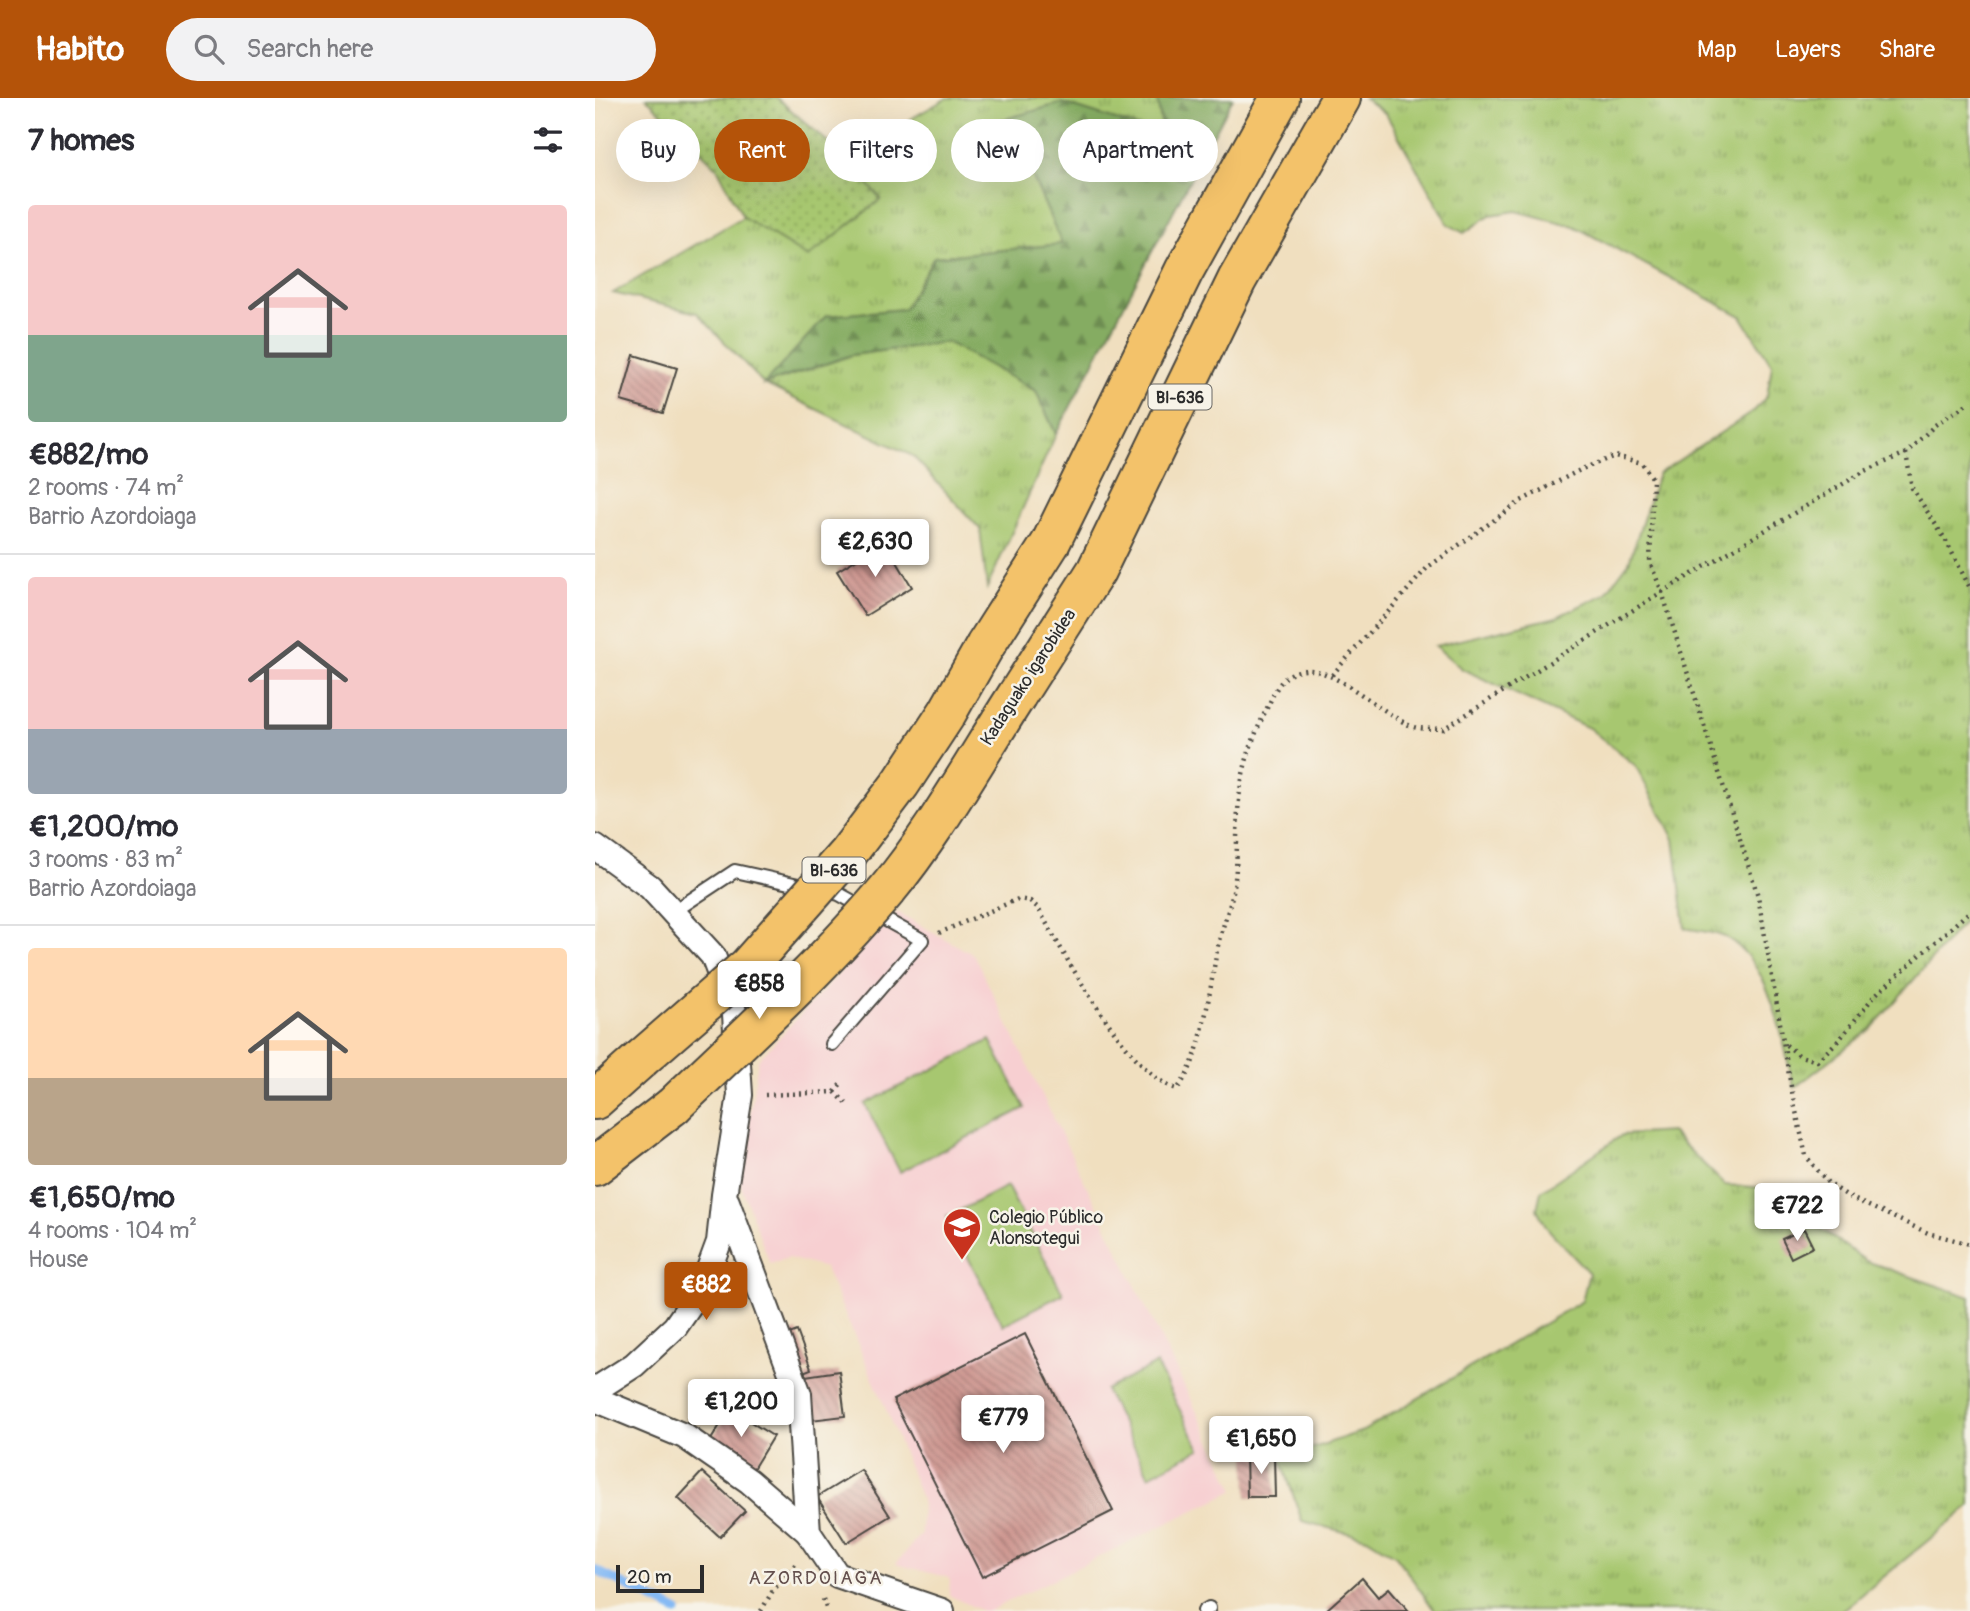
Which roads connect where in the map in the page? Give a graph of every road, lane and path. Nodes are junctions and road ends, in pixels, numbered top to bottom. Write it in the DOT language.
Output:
graph roads {
  1 [pos="1280,98"];
  2 [pos="1341,98"];
  3 [pos="1970,402"];
  4 [pos="1906,453"];
  5 [pos="1970,588"];
  6 [pos="1662,592"];
  7 [pos="1332,675"];
  8 [pos="595,847"];
  9 [pos="1970,911"];
  10 [pos="673,912"];
  11 [pos="922,940"];
  12 [pos="832,1044"];
  13 [pos="1784,1044"];
  14 [pos="842,1082"];
  15 [pos="835,1092"];
  16 [pos="740,1095"];
  17 [pos="595,1100"];
  18 [pos="847,1104"];
  19 [pos="595,1166"];
  20 [pos="724,1195"];
  21 [pos="1970,1244"];
  22 [pos="595,1390"];
  23 [pos="595,1399"];
  24 [pos="811,1537"];
  25 [pos="761,1611"];
  26 [pos="942,1611"];
  1 -- 17 [label="highway, BI-636, bridge"];
  2 -- 19 [label="highway, Kadaguako igarobidea / BI-636, bridge"];
  3 -- 4 [label="path"];
  4 -- 5 [label="path"];
  4 -- 6 [label="path"];
  6 -- 7 [label="path"];
  6 -- 7 [label="path"];
  6 -- 13 [label="path"];
  7 -- 11 [label="path"];
  8 -- 10 [label="street"];
  9 -- 13 [label="path"];
  10 -- 11 [label="lane"];
  10 -- 16 [label="street"];
  11 -- 12 [label="lane"];
  13 -- 21 [label="path"];
  14 -- 15 [label="path"];
  15 -- 16 [label="path"];
  15 -- 18 [label="path"];
  16 -- 20 [label="street"];
  20 -- 22 [label="street"];
  20 -- 24 [label="street"];
  23 -- 24 [label="street"];
  24 -- 25 [label="path"];
  24 -- 26 [label="street"];
}
